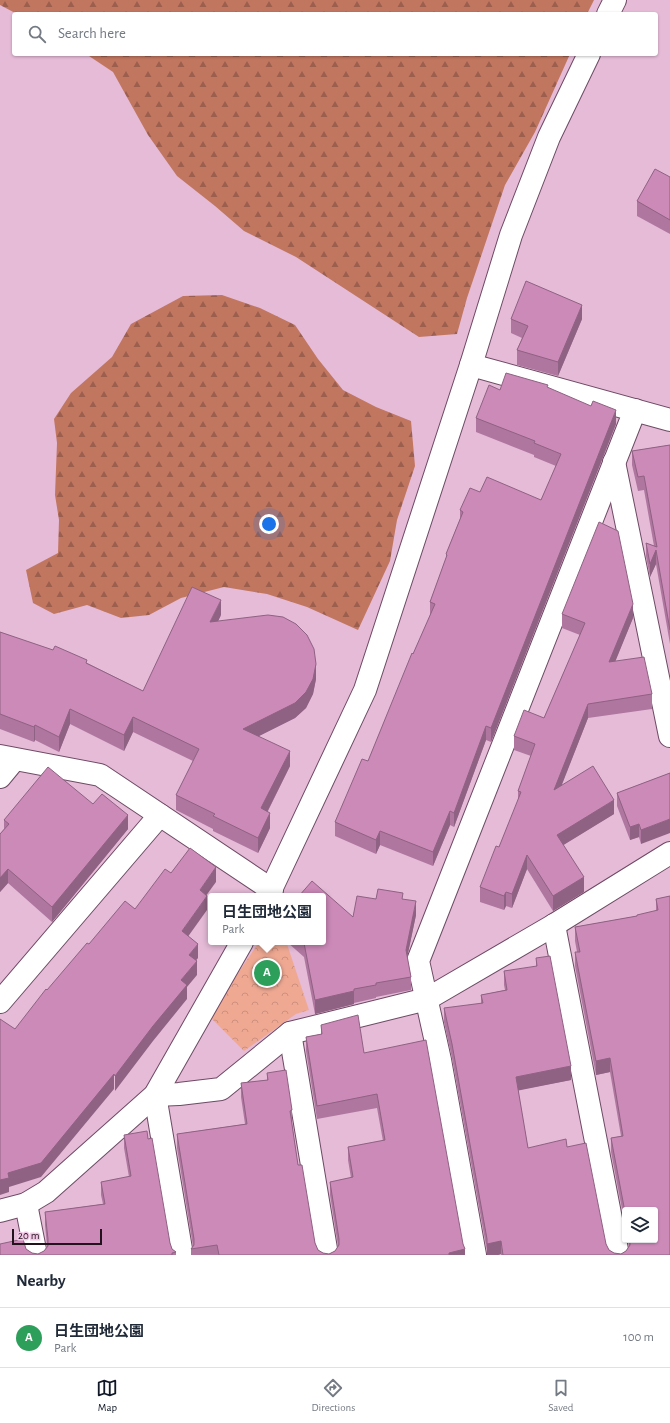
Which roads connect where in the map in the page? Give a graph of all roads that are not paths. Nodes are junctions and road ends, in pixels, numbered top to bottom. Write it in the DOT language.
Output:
graph roads {
  1 [pos="615,0"];
  2 [pos="609,12"];
  3 [pos="588,56"];
  4 [pos="471,364"];
  5 [pos="635,410"];
  6 [pos="670,420"];
  7 [pos="614,462"];
  8 [pos="670,736"];
  9 [pos="7,758"];
  10 [pos="0,776"];
  11 [pos="160,816"];
  12 [pos="670,853"];
  13 [pos="270,893"];
  14 [pos="554,925"];
  15 [pos="240,945"];
  16 [pos="427,999"];
  17 [pos="0,1002"];
  18 [pos="290,1032"];
  19 [pos="155,1095"];
  20 [pos="26,1204"];
  21 [pos="0,1211"];
  22 [pos="36,1255"];
  23 [pos="182,1255"];
  24 [pos="327,1255"];
  25 [pos="475,1255"];
  26 [pos="618,1255"];
  1 -- 2 [label="street"];
  3 -- 4 [label="street"];
  4 -- 5 [label="street"];
  4 -- 13 [label="street"];
  5 -- 6 [label="street"];
  5 -- 7 [label="street"];
  7 -- 8 [label="street"];
  7 -- 16 [label="street"];
  9 -- 10 [label="street"];
  9 -- 11 [label="street"];
  11 -- 13 [label="street"];
  11 -- 17 [label="street"];
  12 -- 14 [label="street"];
  14 -- 16 [label="street"];
  14 -- 26 [label="street"];
  15 -- 19 [label="street"];
  16 -- 18 [label="street"];
  16 -- 25 [label="street"];
  18 -- 19 [label="street"];
  18 -- 24 [label="street"];
  19 -- 20 [label="street"];
  19 -- 23 [label="street"];
  20 -- 21 [label="street"];
  20 -- 22 [label="street"];
}
